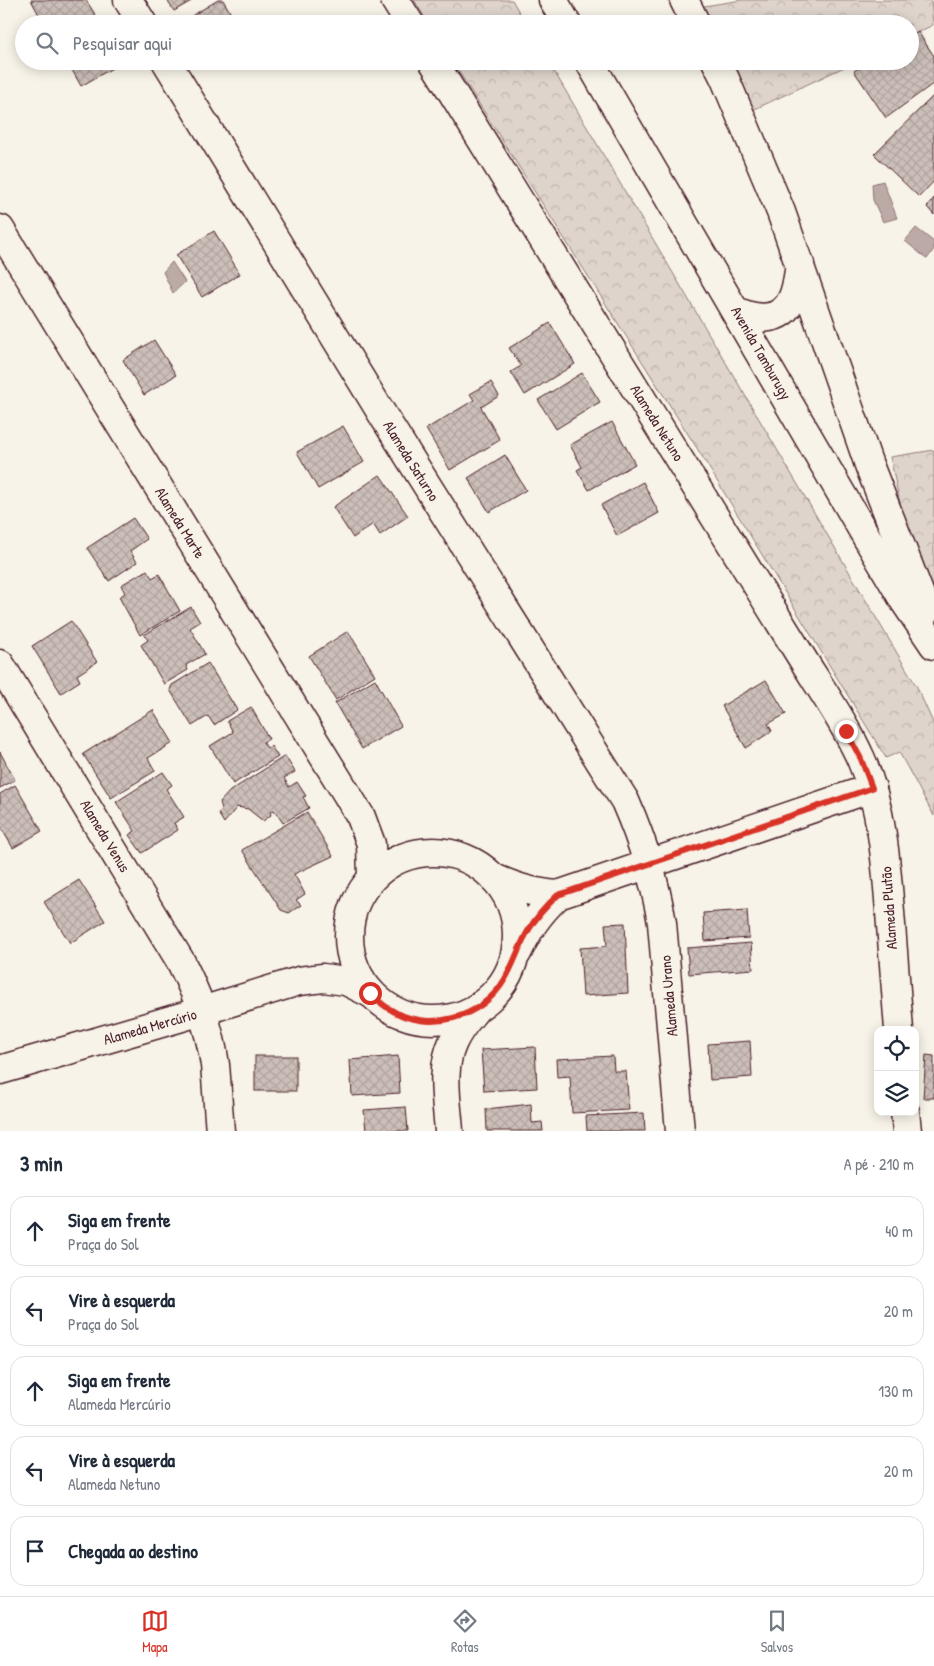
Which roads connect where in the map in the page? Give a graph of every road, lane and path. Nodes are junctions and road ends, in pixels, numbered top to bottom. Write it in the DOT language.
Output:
graph roads {
  1 [pos="128,0"];
  2 [pos="395,0"];
  3 [pos="553,0"];
  4 [pos="684,0"];
  5 [pos="137,15"];
  6 [pos="404,15"];
  7 [pos="562,15"];
  8 [pos="692,15"];
  9 [pos="171,70"];
  10 [pos="439,70"];
  11 [pos="594,70"];
  12 [pos="720,70"];
  13 [pos="0,229"];
  14 [pos="800,263"];
  15 [pos="736,311"];
  16 [pos="934,628"];
  17 [pos="934,645"];
  18 [pos="0,664"];
  19 [pos="872,788"];
  20 [pos="361,817"];
  21 [pos="412,854"];
  22 [pos="649,863"];
  23 [pos="372,877"];
  24 [pos="494,878"];
  25 [pos="558,895"];
  26 [pos="350,917"];
  27 [pos="514,959"];
  28 [pos="299,981"];
  29 [pos="370,993"];
  30 [pos="475,1010"];
  31 [pos="202,1011"];
  32 [pos="410,1018"];
  33 [pos="899,1026"];
  34 [pos="445,1067"];
  35 [pos="0,1070"];
  36 [pos="905,1116"];
  37 [pos="220,1131"];
  38 [pos="449,1131"];
  39 [pos="680,1131"];
  40 [pos="906,1131"];
  1 -- 5 [label="street"];
  2 -- 6 [label="street"];
  3 -- 7 [label="street"];
  4 -- 8 [label="street"];
  9 -- 22 [label="street, Alameda Saturno"];
  10 -- 19 [label="street, Alameda Netuno"];
  11 -- 15 [label="street, Avenida Tamburugy"];
  12 -- 14 [label="street"];
  13 -- 20 [label="street, Alameda Marte"];
  14 -- 15 [label="street"];
  14 -- 16 [label="street"];
  15 -- 17 [label="street, Avenida Tamburugy"];
  18 -- 31 [label="street, Alameda Venus"];
  19 -- 22 [label="street"];
  19 -- 33 [label="street, Alameda Plutão"];
  20 -- 21 [label="street, Alameda Marte"];
  20 -- 23 [label="street, Alameda Marte"];
  21 -- 23 [label="street"];
  21 -- 24 [label="street"];
  22 -- 25 [label="street"];
  22 -- 39 [label="street, Alameda Urano"];
  23 -- 26 [label="street"];
  24 -- 25 [label="street"];
  24 -- 27 [label="street"];
  25 -- 27 [label="street"];
  26 -- 28 [label="street, Alameda Mercúrio"];
  26 -- 29 [label="street"];
  27 -- 30 [label="street"];
  28 -- 29 [label="street, Alameda Mercúrio"];
  28 -- 31 [label="street, Alameda Mercúrio"];
  29 -- 32 [label="street"];
  30 -- 32 [label="street"];
  30 -- 34 [label="street"];
  31 -- 35 [label="street, Alameda Mercúrio"];
  31 -- 37 [label="street, Alameda Venus"];
  32 -- 34 [label="street"];
  34 -- 38 [label="street"];
  36 -- 40 [label="street"];
}
